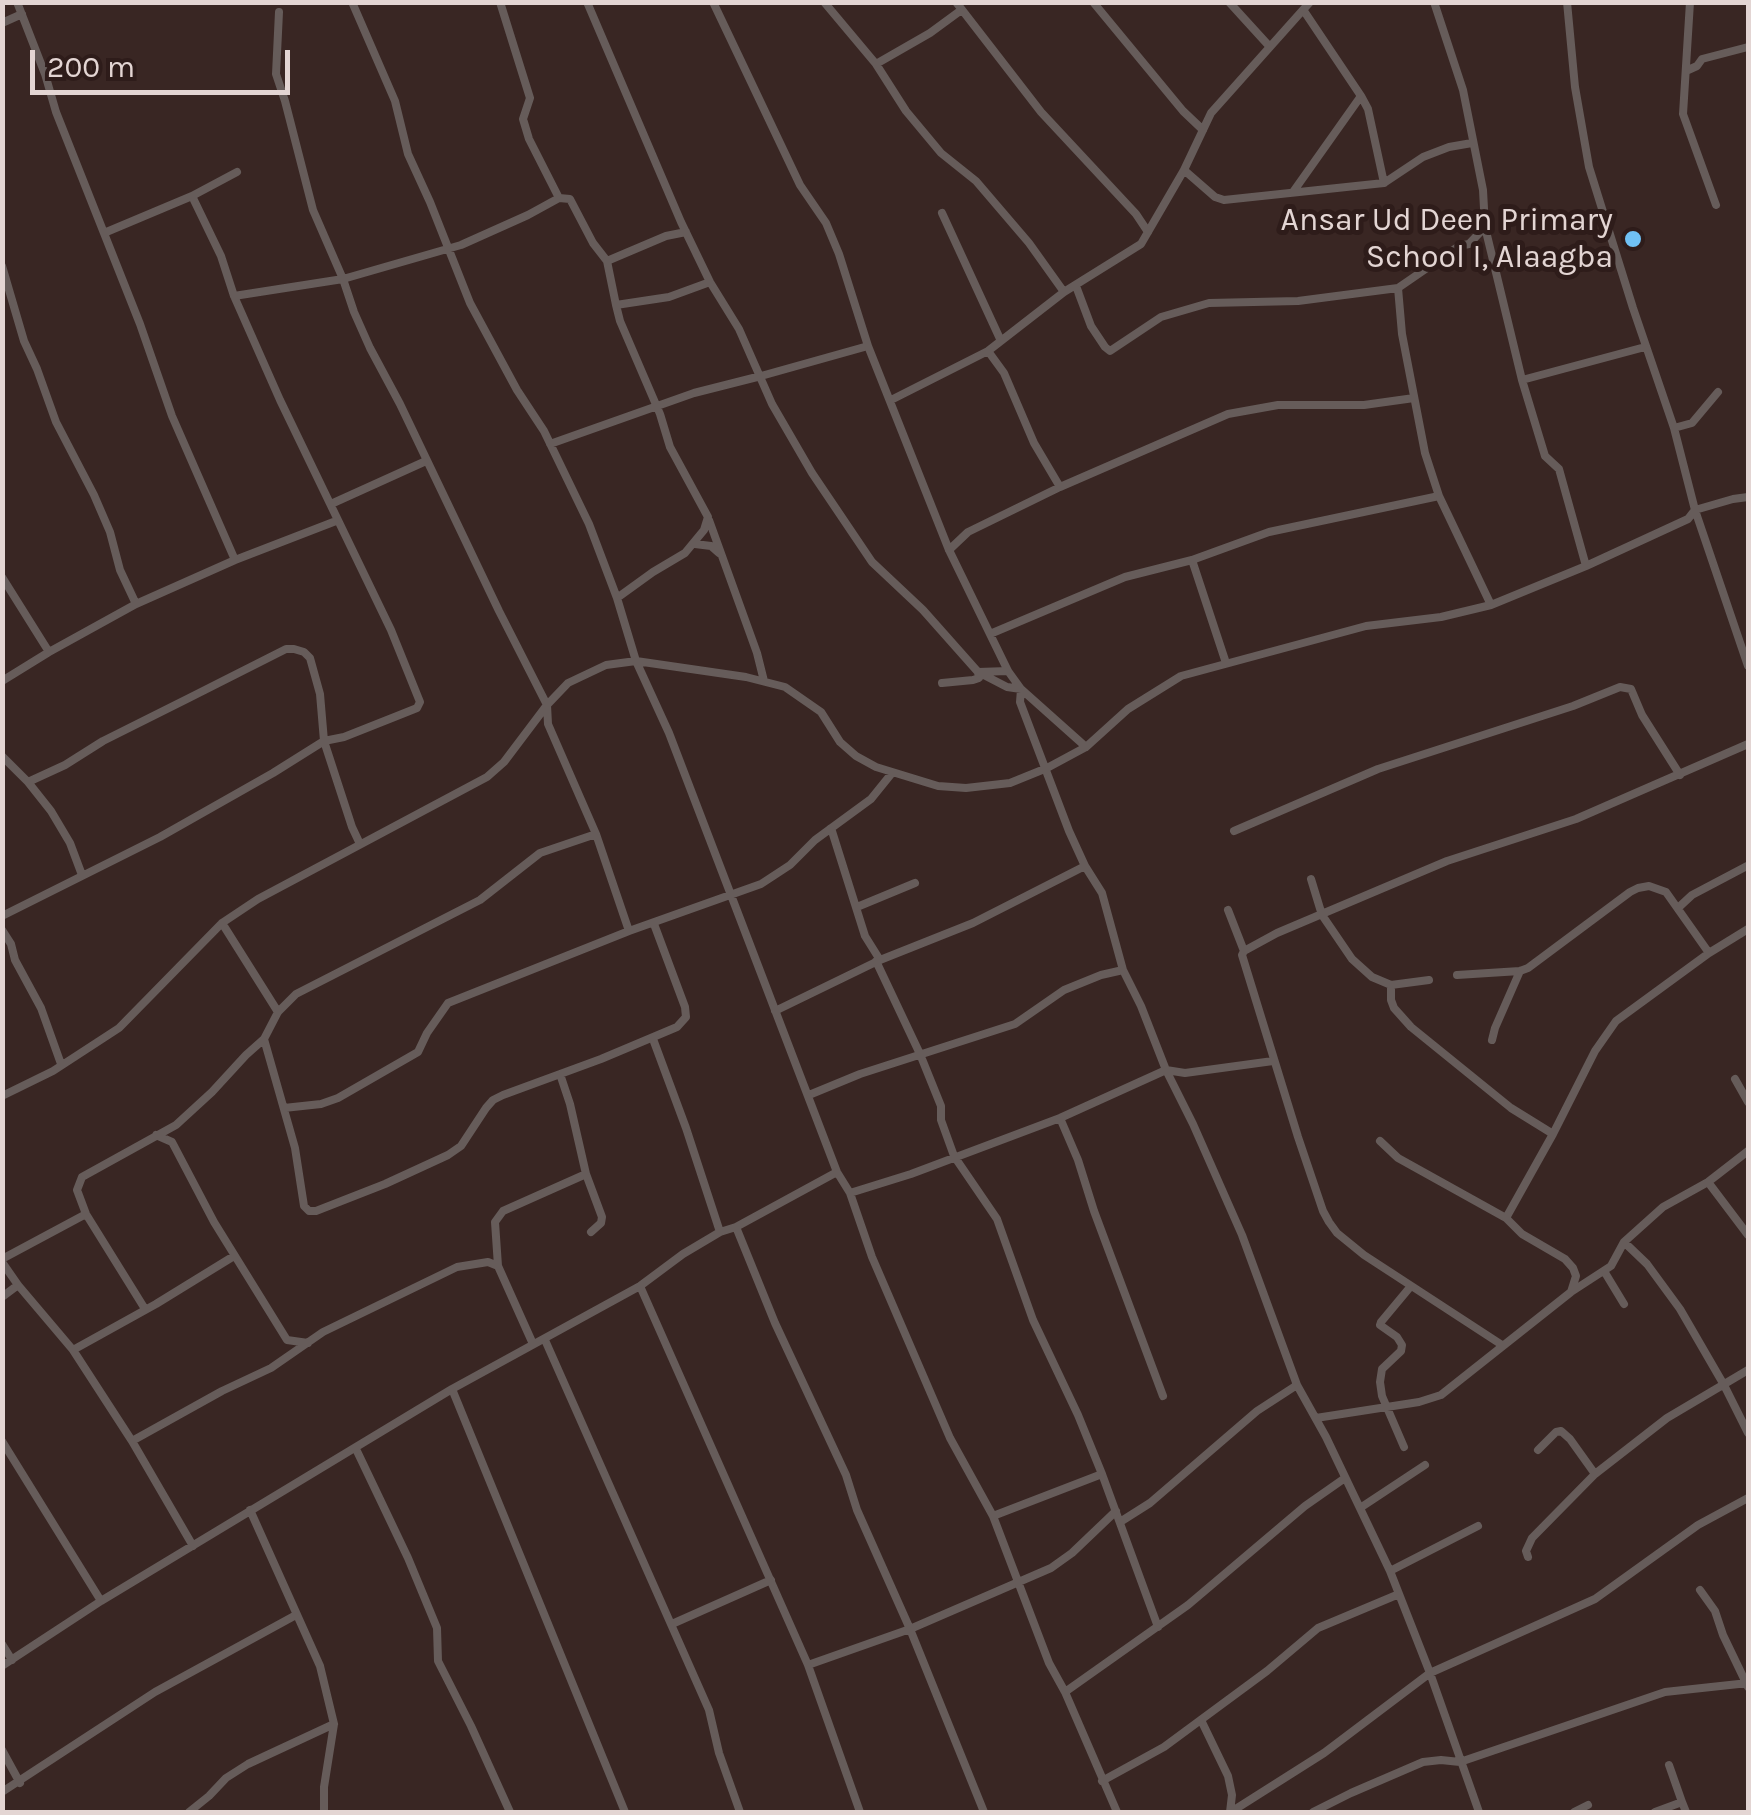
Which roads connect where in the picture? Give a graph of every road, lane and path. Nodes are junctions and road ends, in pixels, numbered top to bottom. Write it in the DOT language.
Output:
graph roads {
  1 [pos="17,2"];
  2 [pos="352,2"];
  3 [pos="500,2"];
  4 [pos="587,2"];
  5 [pos="713,2"];
  6 [pos="824,2"];
  7 [pos="1093,2"];
  8 [pos="1229,2"];
  9 [pos="1310,2"];
  10 [pos="1434,2"];
  11 [pos="1567,2"];
  12 [pos="1690,2"];
  13 [pos="958,7"];
  14 [pos="1304,11"];
  15 [pos="278,12"];
  16 [pos="22,14"];
  17 [pos="2,23"];
  18 [pos="1270,46"];
  19 [pos="1748,47"];
  20 [pos="1687,53"];
  21 [pos="1702,59"];
  22 [pos="876,64"];
  23 [pos="1686,71"];
  24 [pos="1362,96"];
  25 [pos="1202,130"];
  26 [pos="1472,144"];
  27 [pos="1184,170"];
  28 [pos="237,172"];
  29 [pos="1384,183"];
  30 [pos="1293,192"];
  31 [pos="192,196"];
  32 [pos="559,198"];
  33 [pos="1716,205"];
  34 [pos="942,213"];
  35 [pos="1485,227"];
  36 [pos="686,232"];
  37 [pos="1148,232"];
  38 [pos="104,233"];
  39 [pos="448,248"];
  40 [pos="607,261"];
  41 [pos="2,266"];
  42 [pos="343,278"];
  43 [pos="710,282"];
  44 [pos="1076,286"];
  45 [pos="1398,288"];
  46 [pos="1064,292"];
  47 [pos="234,296"];
  48 [pos="616,305"];
  49 [pos="1001,340"];
  50 [pos="868,346"];
  51 [pos="1646,346"];
  52 [pos="988,351"];
  53 [pos="761,376"];
  54 [pos="1522,380"];
  55 [pos="1718,392"];
  56 [pos="1414,398"];
  57 [pos="891,400"];
  58 [pos="655,406"];
  59 [pos="1674,428"];
  60 [pos="550,444"];
  61 [pos="426,461"];
  62 [pos="1060,487"];
  63 [pos="1439,496"];
  64 [pos="1748,497"];
  65 [pos="331,504"];
  66 [pos="1695,510"];
  67 [pos="708,518"];
  68 [pos="336,521"];
  69 [pos="694,544"];
  70 [pos="950,550"];
  71 [pos="722,556"];
  72 [pos="235,560"];
  73 [pos="1192,560"];
  74 [pos="1586,566"];
  75 [pos="2,577"];
  76 [pos="617,598"];
  77 [pos="136,604"];
  78 [pos="1490,606"];
  79 [pos="990,634"];
  80 [pos="49,652"];
  81 [pos="636,660"];
  82 [pos="1226,663"];
  83 [pos="1748,666"];
  84 [pos="1008,671"];
  85 [pos="978,672"];
  86 [pos="2,681"];
  87 [pos="764,681"];
  88 [pos="942,682"];
  89 [pos="1021,689"];
  90 [pos="547,704"];
  91 [pos="324,741"];
  92 [pos="1748,744"];
  93 [pos="1086,746"];
  94 [pos="2,756"];
  95 [pos="1047,768"];
  96 [pos="892,773"];
  97 [pos="1680,776"];
  98 [pos="28,782"];
  99 [pos="831,828"];
  100 [pos="1234,831"];
  101 [pos="596,834"];
  102 [pos="360,844"];
  103 [pos="1085,866"];
  104 [pos="1747,866"];
  105 [pos="82,876"];
  106 [pos="1311,880"];
  107 [pos="915,882"];
  108 [pos="730,894"];
  109 [pos="858,908"];
  110 [pos="1678,908"];
  111 [pos="1228,910"];
  112 [pos="1322,915"];
  113 [pos="2,916"];
  114 [pos="222,924"];
  115 [pos="654,924"];
  116 [pos="2,930"];
  117 [pos="1748,930"];
  118 [pos="629,932"];
  119 [pos="865,936"];
  120 [pos="1244,950"];
  121 [pos="1709,952"];
  122 [pos="878,960"];
  123 [pos="864,967"];
  124 [pos="1123,970"];
  125 [pos="1520,971"];
  126 [pos="1457,975"];
  127 [pos="1429,980"];
  128 [pos="1391,985"];
  129 [pos="775,1010"];
  130 [pos="278,1012"];
  131 [pos="264,1039"];
  132 [pos="653,1039"];
  133 [pos="1492,1040"];
  134 [pos="920,1054"];
  135 [pos="1273,1060"];
  136 [pos="61,1064"];
  137 [pos="1166,1070"];
  138 [pos="560,1074"];
  139 [pos="1735,1079"];
  140 [pos="810,1095"];
  141 [pos="2,1096"];
  142 [pos="1748,1102"];
  143 [pos="284,1108"];
  144 [pos="1060,1118"];
  145 [pos="176,1124"];
  146 [pos="1553,1134"];
  147 [pos="156,1135"];
  148 [pos="1380,1140"];
  149 [pos="172,1142"];
  150 [pos="1748,1151"];
  151 [pos="954,1156"];
  152 [pos="837,1172"];
  153 [pos="586,1174"];
  154 [pos="1708,1182"];
  155 [pos="850,1193"];
  156 [pos="86,1214"];
  157 [pos="1506,1218"];
  158 [pos="736,1227"];
  159 [pos="590,1232"];
  160 [pos="720,1232"];
  161 [pos="1748,1235"];
  162 [pos="1624,1242"];
  163 [pos="234,1256"];
  164 [pos="2,1260"];
  165 [pos="498,1266"];
  166 [pos="1573,1268"];
  167 [pos="1604,1271"];
  168 [pos="1589,1281"];
  169 [pos="18,1285"];
  170 [pos="640,1286"];
  171 [pos="1412,1286"];
  172 [pos="1571,1292"];
  173 [pos="2,1296"];
  174 [pos="1624,1304"];
  175 [pos="145,1308"];
  176 [pos="287,1340"];
  177 [pos="545,1340"];
  178 [pos="308,1343"];
  179 [pos="534,1344"];
  180 [pos="1502,1345"];
  181 [pos="74,1350"];
  182 [pos="287,1357"];
  183 [pos="1748,1370"];
  184 [pos="1297,1384"];
  185 [pos="1724,1385"];
  186 [pos="452,1390"];
  187 [pos="1163,1396"];
  188 [pos="1388,1408"];
  189 [pos="1316,1418"];
  190 [pos="1748,1434"];
  191 [pos="132,1441"];
  192 [pos="2,1442"];
  193 [pos="1404,1447"];
  194 [pos="356,1449"];
  195 [pos="1538,1450"];
  196 [pos="1425,1465"];
  197 [pos="1102,1474"];
  198 [pos="1595,1474"];
  199 [pos="1345,1478"];
  200 [pos="1748,1498"];
  201 [pos="1360,1508"];
  202 [pos="250,1510"];
  203 [pos="1116,1512"];
  204 [pos="993,1516"];
  205 [pos="1120,1522"];
  206 [pos="1478,1526"];
  207 [pos="194,1546"];
  208 [pos="1528,1557"];
  209 [pos="1390,1571"];
  210 [pos="770,1580"];
  211 [pos="1018,1583"];
  212 [pos="1700,1590"];
  213 [pos="1398,1594"];
  214 [pos="102,1601"];
  215 [pos="296,1615"];
  216 [pos="672,1624"];
  217 [pos="1158,1627"];
  218 [pos="910,1629"];
  219 [pos="2,1644"];
  220 [pos="12,1660"];
  221 [pos="808,1665"];
  222 [pos="2,1666"];
  223 [pos="1430,1673"];
  224 [pos="1748,1684"];
  225 [pos="1065,1692"];
  226 [pos="1201,1720"];
  227 [pos="334,1724"];
  228 [pos="2,1750"];
  229 [pos="1460,1762"];
  230 [pos="1670,1766"];
  231 [pos="1102,1781"];
  232 [pos="20,1782"];
  233 [pos="2,1792"];
  234 [pos="1682,1802"];
  235 [pos="1588,1805"];
  236 [pos="190,1812"];
  237 [pos="324,1812"];
  238 [pos="510,1812"];
  239 [pos="626,1812"];
  240 [pos="740,1812"];
  241 [pos="860,1812"];
  242 [pos="984,1812"];
  243 [pos="1117,1812"];
  244 [pos="1231,1812"];
  245 [pos="1313,1812"];
  246 [pos="1479,1812"];
  247 [pos="1574,1812"];
  248 [pos="1655,1812"];
  249 [pos="1686,1812"];
  1 -- 16 [label="street"];
  2 -- 39 [label="street"];
  3 -- 32 [label="street"];
  4 -- 36 [label="street"];
  5 -- 50 [label="street"];
  6 -- 22 [label="street"];
  7 -- 25 [label="street"];
  8 -- 18 [label="street"];
  9 -- 14 [label="street"];
  10 -- 26 [label="street"];
  11 -- 51 [label="street"];
  12 -- 20 [label="street"];
  13 -- 22 [label="street"];
  13 -- 37 [label="street"];
  14 -- 18 [label="street"];
  14 -- 24 [label="street"];
  15 -- 42 [label="street"];
  16 -- 17 [label="street"];
  16 -- 38 [label="street"];
  18 -- 25 [label="street"];
  19 -- 21 [label="street"];
  20 -- 21 [label="street"];
  20 -- 23 [label="street"];
  21 -- 23 [label="street"];
  22 -- 46 [label="street"];
  23 -- 33 [label="street"];
  24 -- 29 [label="street"];
  24 -- 30 [label="street"];
  25 -- 27 [label="street"];
  26 -- 29 [label="street"];
  26 -- 35 [label="street"];
  27 -- 30 [label="street"];
  27 -- 37 [label="street"];
  28 -- 31 [label="street"];
  29 -- 30 [label="street"];
  31 -- 38 [label="street"];
  31 -- 47 [label="street"];
  32 -- 39 [label="street"];
  32 -- 40 [label="street"];
  34 -- 49 [label="street"];
  35 -- 45 [label="street"];
  35 -- 54 [label="street"];
  36 -- 40 [label="street"];
  36 -- 43 [label="street"];
  37 -- 44 [label="street"];
  38 -- 72 [label="street"];
  39 -- 42 [label="street"];
  39 -- 60 [label="street"];
  40 -- 48 [label="street"];
  41 -- 77 [label="street"];
  42 -- 47 [label="street"];
  42 -- 61 [label="street"];
  43 -- 48 [label="street"];
  43 -- 53 [label="street"];
  44 -- 45 [label="street"];
  44 -- 46 [label="street"];
  45 -- 56 [label="street"];
  46 -- 49 [label="street"];
  47 -- 65 [label="street"];
  48 -- 58 [label="street"];
  49 -- 52 [label="street"];
  50 -- 53 [label="street"];
  50 -- 57 [label="street"];
  51 -- 54 [label="street"];
  51 -- 59 [label="street"];
  52 -- 57 [label="street"];
  52 -- 62 [label="street"];
  53 -- 58 [label="street"];
  53 -- 85 [label="street"];
  54 -- 74 [label="street"];
  55 -- 59 [label="street"];
  56 -- 62 [label="street"];
  56 -- 63 [label="street"];
  57 -- 70 [label="street"];
  58 -- 60 [label="street"];
  58 -- 67 [label="street"];
  59 -- 66 [label="street"];
  60 -- 76 [label="street"];
  61 -- 65 [label="street"];
  61 -- 90 [label="street"];
  62 -- 70 [label="street"];
  63 -- 73 [label="street"];
  63 -- 78 [label="street"];
  64 -- 66 [label="street"];
  65 -- 68 [label="street"];
  66 -- 74 [label="street"];
  66 -- 83 [label="street"];
  67 -- 69 [label="street"];
  67 -- 71 [label="street"];
  68 -- 72 [label="street"];
  68 -- 91 [label="street"];
  69 -- 71 [label="street"];
  69 -- 76 [label="street"];
  70 -- 79 [label="street"];
  71 -- 87 [label="street"];
  72 -- 77 [label="street"];
  73 -- 79 [label="street"];
  73 -- 82 [label="street"];
  74 -- 78 [label="street"];
  75 -- 80 [label="street"];
  76 -- 81 [label="street"];
  77 -- 80 [label="street"];
  78 -- 82 [label="street"];
  79 -- 84 [label="street"];
  80 -- 86 [label="street"];
  81 -- 87 [label="street"];
  81 -- 90 [label="street"];
  81 -- 108 [label="street"];
  82 -- 93 [label="street"];
  84 -- 85 [label="street"];
  84 -- 89 [label="street"];
  85 -- 88 [label="street"];
  85 -- 89 [label="street"];
  87 -- 96 [label="street"];
  89 -- 93 [label="street"];
  89 -- 95 [label="street"];
  90 -- 101 [label="street"];
  90 -- 102 [label="street"];
  91 -- 98 [label="street"];
  91 -- 102 [label="street"];
  91 -- 105 [label="street"];
  92 -- 97 [label="street"];
  93 -- 95 [label="street"];
  94 -- 98 [label="street"];
  95 -- 96 [label="street"];
  95 -- 103 [label="street"];
  96 -- 99 [label="street"];
  97 -- 100 [label="street"];
  97 -- 112 [label="street"];
  98 -- 105 [label="street"];
  99 -- 108 [label="street"];
  99 -- 109 [label="street"];
  101 -- 118 [label="street"];
  101 -- 130 [label="street"];
  102 -- 114 [label="street"];
  103 -- 122 [label="street"];
  103 -- 124 [label="street"];
  104 -- 110 [label="street"];
  105 -- 113 [label="street"];
  106 -- 112 [label="street"];
  107 -- 109 [label="street"];
  108 -- 115 [label="street"];
  108 -- 129 [label="street"];
  109 -- 119 [label="street"];
  110 -- 121 [label="street"];
  110 -- 125 [label="street"];
  111 -- 120 [label="street"];
  112 -- 120 [label="street"];
  112 -- 128 [label="street"];
  114 -- 130 [label="street"];
  114 -- 136 [label="street"];
  115 -- 118 [label="street"];
  115 -- 132 [label="street"];
  116 -- 136 [label="street"];
  117 -- 121 [label="street"];
  118 -- 143 [label="street"];
  119 -- 122 [label="street"];
  119 -- 123 [label="street"];
  120 -- 135 [label="street"];
  121 -- 146 [label="street"];
  122 -- 123 [label="street"];
  122 -- 134 [label="street"];
  123 -- 129 [label="street"];
  124 -- 134 [label="street"];
  124 -- 137 [label="street"];
  125 -- 126 [label="street"];
  125 -- 133 [label="street"];
  127 -- 128 [label="street"];
  128 -- 146 [label="street"];
  129 -- 140 [label="street"];
  130 -- 131 [label="street"];
  131 -- 143 [label="street"];
  131 -- 145 [label="street"];
  132 -- 138 [label="street"];
  132 -- 160 [label="street"];
  134 -- 140 [label="street"];
  134 -- 151 [label="street"];
  135 -- 137 [label="street"];
  135 -- 171 [label="street"];
  136 -- 141 [label="street"];
  137 -- 144 [label="street"];
  137 -- 184 [label="street"];
  138 -- 143 [label="street"];
  138 -- 153 [label="street"];
  139 -- 142 [label="street"];
  140 -- 152 [label="street"];
  144 -- 151 [label="street"];
  144 -- 187 [label="street"];
  145 -- 147 [label="street"];
  145 -- 149 [label="street"];
  146 -- 157 [label="street"];
  147 -- 149 [label="street"];
  147 -- 156 [label="street"];
  148 -- 157 [label="street"];
  149 -- 163 [label="street"];
  150 -- 154 [label="street"];
  151 -- 155 [label="street"];
  151 -- 197 [label="street"];
  152 -- 155 [label="street"];
  152 -- 158 [label="street"];
  153 -- 159 [label="street"];
  153 -- 165 [label="street"];
  154 -- 161 [label="street"];
  154 -- 162 [label="street"];
  155 -- 204 [label="street"];
  156 -- 164 [label="street"];
  156 -- 175 [label="street"];
  157 -- 166 [label="street"];
  158 -- 160 [label="street"];
  158 -- 218 [label="street"];
  160 -- 170 [label="street"];
  162 -- 167 [label="street"];
  162 -- 185 [label="street"];
  163 -- 175 [label="street"];
  163 -- 176 [label="street"];
  164 -- 169 [label="street"];
  165 -- 178 [label="street"];
  165 -- 179 [label="street"];
  166 -- 168 [label="street"];
  166 -- 172 [label="street"];
  167 -- 168 [label="street"];
  167 -- 174 [label="street"];
  168 -- 172 [label="street"];
  169 -- 173 [label="street"];
  169 -- 181 [label="street"];
  170 -- 177 [label="street"];
  170 -- 210 [label="street"];
  171 -- 180 [label="street"];
  171 -- 188 [label="street"];
  172 -- 180 [label="street"];
  175 -- 181 [label="street"];
  176 -- 178 [label="street"];
  176 -- 182 [label="street"];
  177 -- 179 [label="street"];
  177 -- 216 [label="street"];
  178 -- 182 [label="street"];
  179 -- 186 [label="street"];
  180 -- 188 [label="street"];
  181 -- 191 [label="street"];
  182 -- 191 [label="street"];
  183 -- 185 [label="street"];
  184 -- 189 [label="street"];
  184 -- 205 [label="street"];
  185 -- 190 [label="street"];
  185 -- 198 [label="street"];
  186 -- 194 [label="street"];
  186 -- 239 [label="street"];
  188 -- 189 [label="street"];
  188 -- 193 [label="street"];
  189 -- 199 [label="street"];
  191 -- 207 [label="street"];
  192 -- 214 [label="street"];
  194 -- 202 [label="street"];
  194 -- 238 [label="street"];
  195 -- 198 [label="street"];
  196 -- 201 [label="street"];
  197 -- 203 [label="street"];
  197 -- 204 [label="street"];
  198 -- 208 [label="street"];
  199 -- 201 [label="street"];
  199 -- 217 [label="street"];
  200 -- 223 [label="street"];
  201 -- 209 [label="street"];
  202 -- 207 [label="street"];
  202 -- 215 [label="street"];
  203 -- 205 [label="street"];
  203 -- 211 [label="street"];
  204 -- 211 [label="street"];
  205 -- 217 [label="street"];
  206 -- 209 [label="street"];
  207 -- 214 [label="street"];
  209 -- 213 [label="street"];
  210 -- 216 [label="street"];
  210 -- 221 [label="street"];
  211 -- 218 [label="street"];
  211 -- 225 [label="street"];
  212 -- 224 [label="street"];
  213 -- 223 [label="street"];
  213 -- 226 [label="street"];
  214 -- 220 [label="street"];
  215 -- 227 [label="street"];
  215 -- 232 [label="street"];
  216 -- 240 [label="street"];
  217 -- 225 [label="street"];
  218 -- 221 [label="street"];
  218 -- 242 [label="street"];
  219 -- 220 [label="street"];
  220 -- 222 [label="street"];
  221 -- 241 [label="street"];
  223 -- 229 [label="street"];
  223 -- 244 [label="street"];
  224 -- 229 [label="street"];
  225 -- 231 [label="street"];
  226 -- 231 [label="street"];
  226 -- 244 [label="street"];
  227 -- 236 [label="street"];
  227 -- 237 [label="street"];
  228 -- 232 [label="street"];
  229 -- 245 [label="street"];
  229 -- 246 [label="street"];
  230 -- 234 [label="street"];
  231 -- 243 [label="street"];
  232 -- 233 [label="street"];
  234 -- 248 [label="street"];
  234 -- 249 [label="street"];
  235 -- 247 [label="street"];
}
